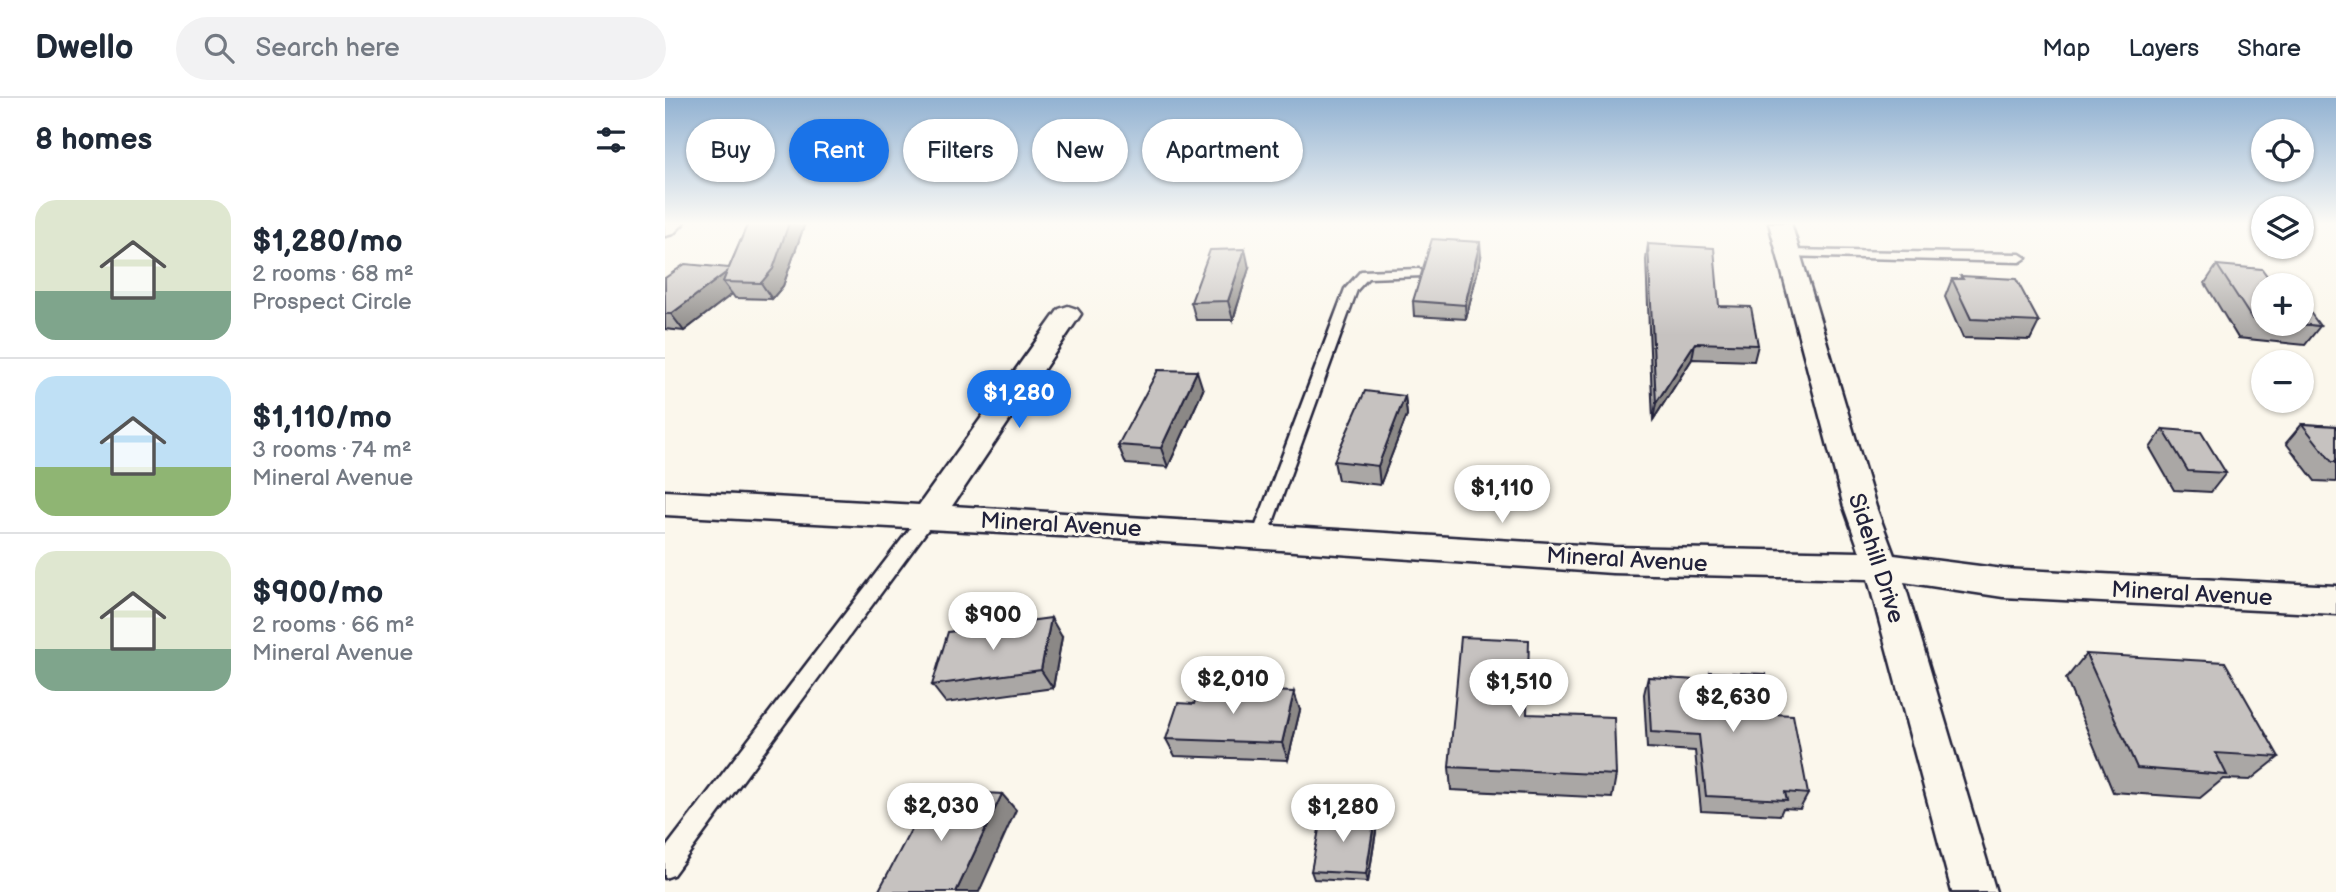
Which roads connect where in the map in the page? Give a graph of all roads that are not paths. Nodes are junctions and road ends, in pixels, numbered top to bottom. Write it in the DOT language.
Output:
graph roads {
  1 [pos="1790,260"];
  2 [pos="1419,273"];
  3 [pos="1068,314"];
  4 [pos="665,503"];
  5 [pos="929,517"];
  6 [pos="1260,537"];
  7 [pos="1882,566"];
  8 [pos="2336,600"];
  9 [pos="665,867"];
  10 [pos="1974,892"];
  1 -- 7 [label="street, Sidehill Drive"];
  2 -- 6 [label="lane"];
  3 -- 5 [label="street"];
  4 -- 5 [label="street, Mineral Avenue"];
  5 -- 6 [label="street, Mineral Avenue"];
  5 -- 9 [label="lane"];
  6 -- 7 [label="street, Mineral Avenue"];
  7 -- 8 [label="street, Mineral Avenue"];
  7 -- 10 [label="street, Sidehill Drive"];
}
